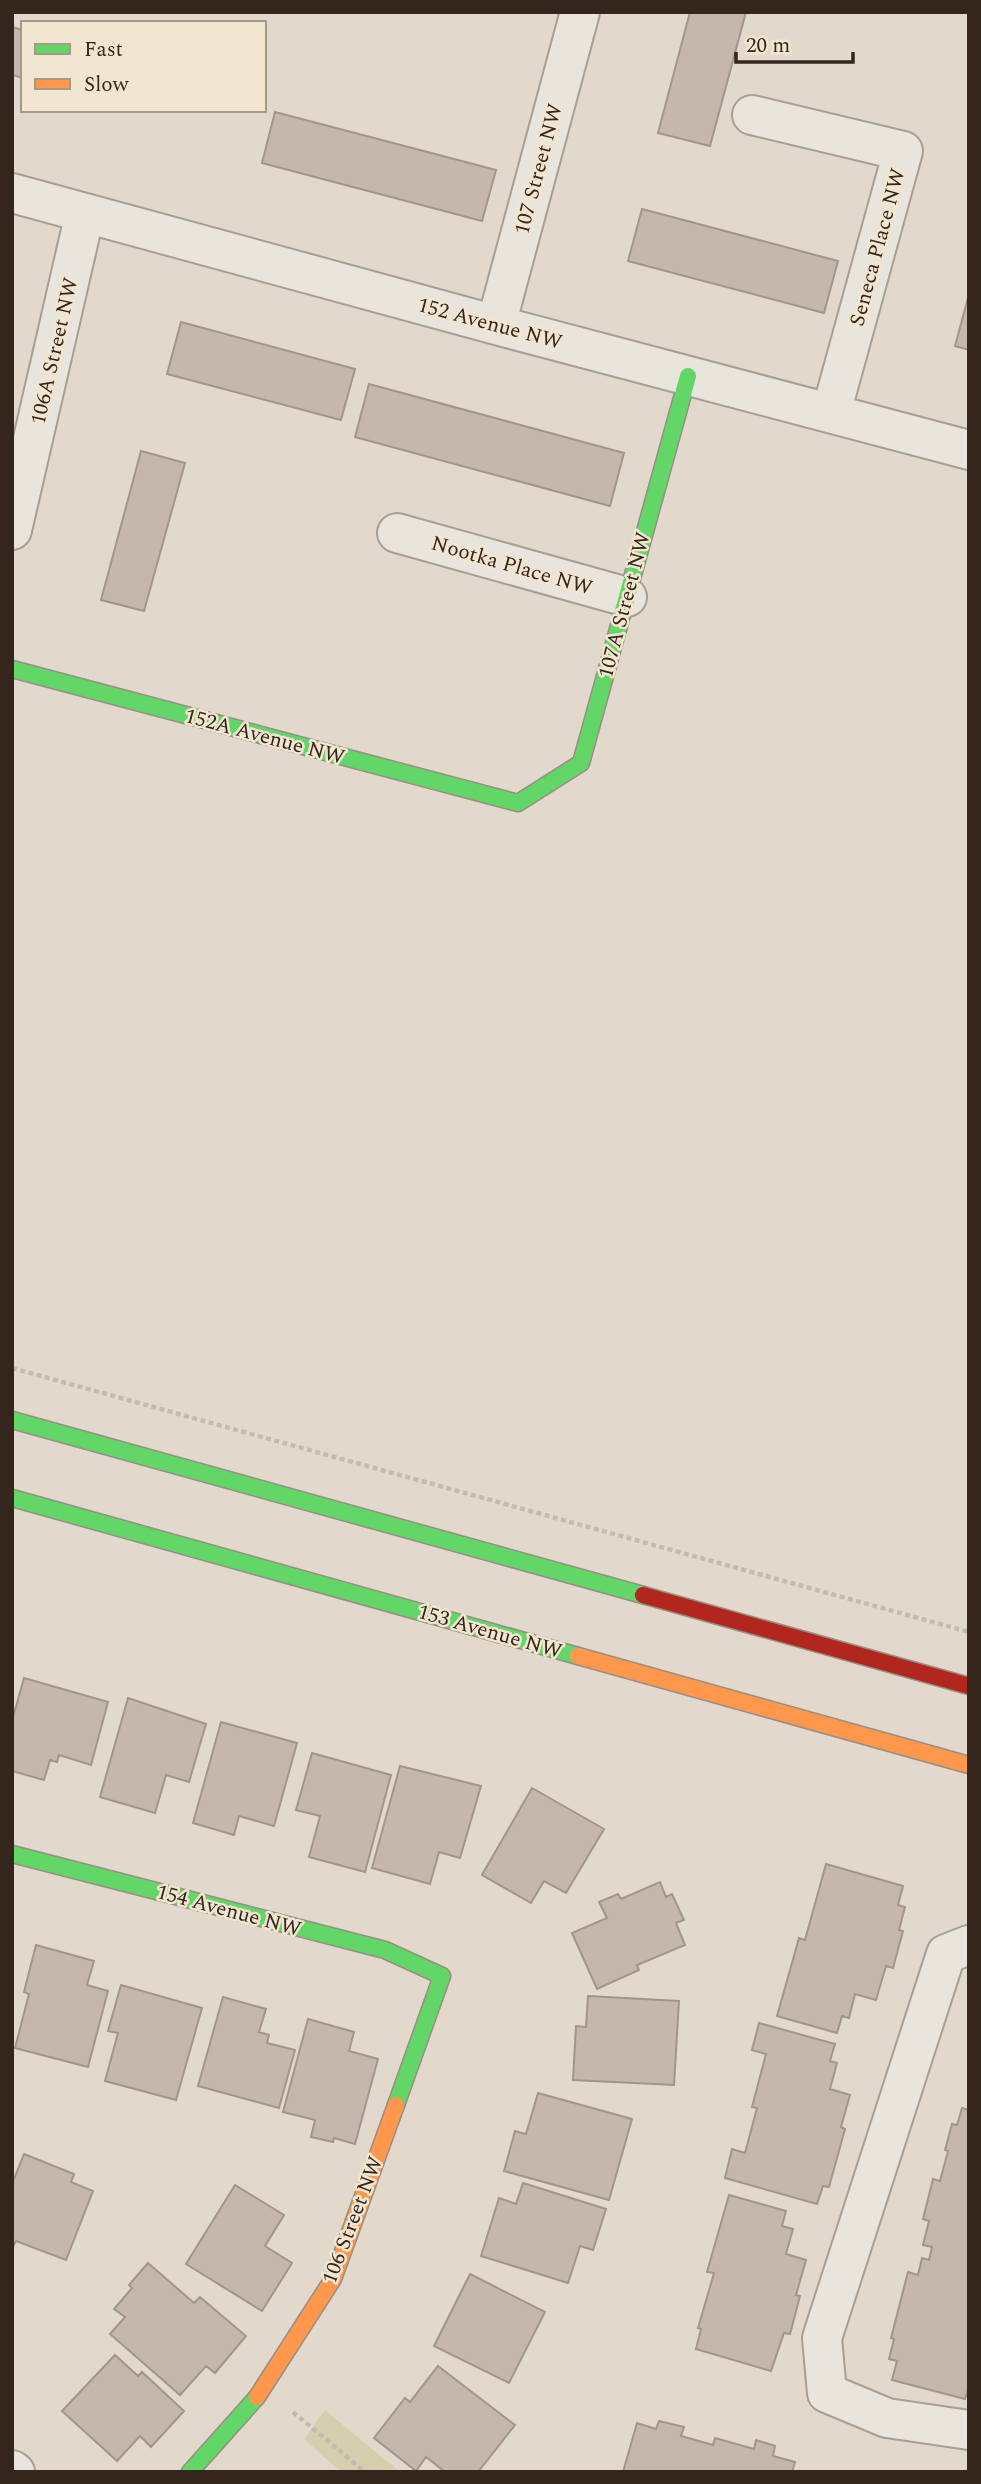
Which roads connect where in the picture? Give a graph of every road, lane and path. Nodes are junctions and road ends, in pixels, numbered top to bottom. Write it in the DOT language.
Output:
graph roads {
  1 [pos="580,12"];
  2 [pos="752,116"];
  3 [pos="12,193"];
  4 [pos="85,213"];
  5 [pos="496,325"];
  6 [pos="688,376"];
  7 [pos="831,413"];
  8 [pos="969,450"];
  9 [pos="12,530"];
  10 [pos="397,533"];
  11 [pos="627,597"];
  12 [pos="12,669"];
  13 [pos="517,803"];
  14 [pos="12,1368"];
  15 [pos="12,1420"];
  16 [pos="12,1498"];
  17 [pos="969,1632"];
  18 [pos="969,1686"];
  19 [pos="969,1765"];
  20 [pos="12,1854"];
  21 [pos="969,1945"];
  22 [pos="442,1976"];
  23 [pos="264,2389"];
  24 [pos="969,2430"];
  25 [pos="190,2472"];
  26 [pos="365,2472"];
  1 -- 5 [label="street, 107 Street NW"];
  2 -- 7 [label="street, Seneca Place NW"];
  3 -- 4 [label="street, 152 Avenue NW"];
  4 -- 5 [label="street, 152 Avenue NW"];
  4 -- 9 [label="street, 106A Street NW"];
  5 -- 6 [label="street, 152 Avenue NW"];
  6 -- 7 [label="street, 152 Avenue NW"];
  6 -- 11 [label="street, 107A Street NW"];
  7 -- 8 [label="street, 152 Avenue NW"];
  10 -- 11 [label="street, Nootka Place NW"];
  11 -- 13 [label="street, 107A Street NW"];
  12 -- 13 [label="street, 152A Avenue NW"];
  14 -- 17 [label="path"];
  15 -- 18 [label="street"];
  16 -- 19 [label="street, 153 Avenue NW"];
  20 -- 22 [label="street, 154 Avenue NW"];
  21 -- 24 [label="street"];
  22 -- 23 [label="street, 106 Street NW"];
  23 -- 25 [label="street, 106 Street NW"];
  23 -- 26 [label="path"];
}
